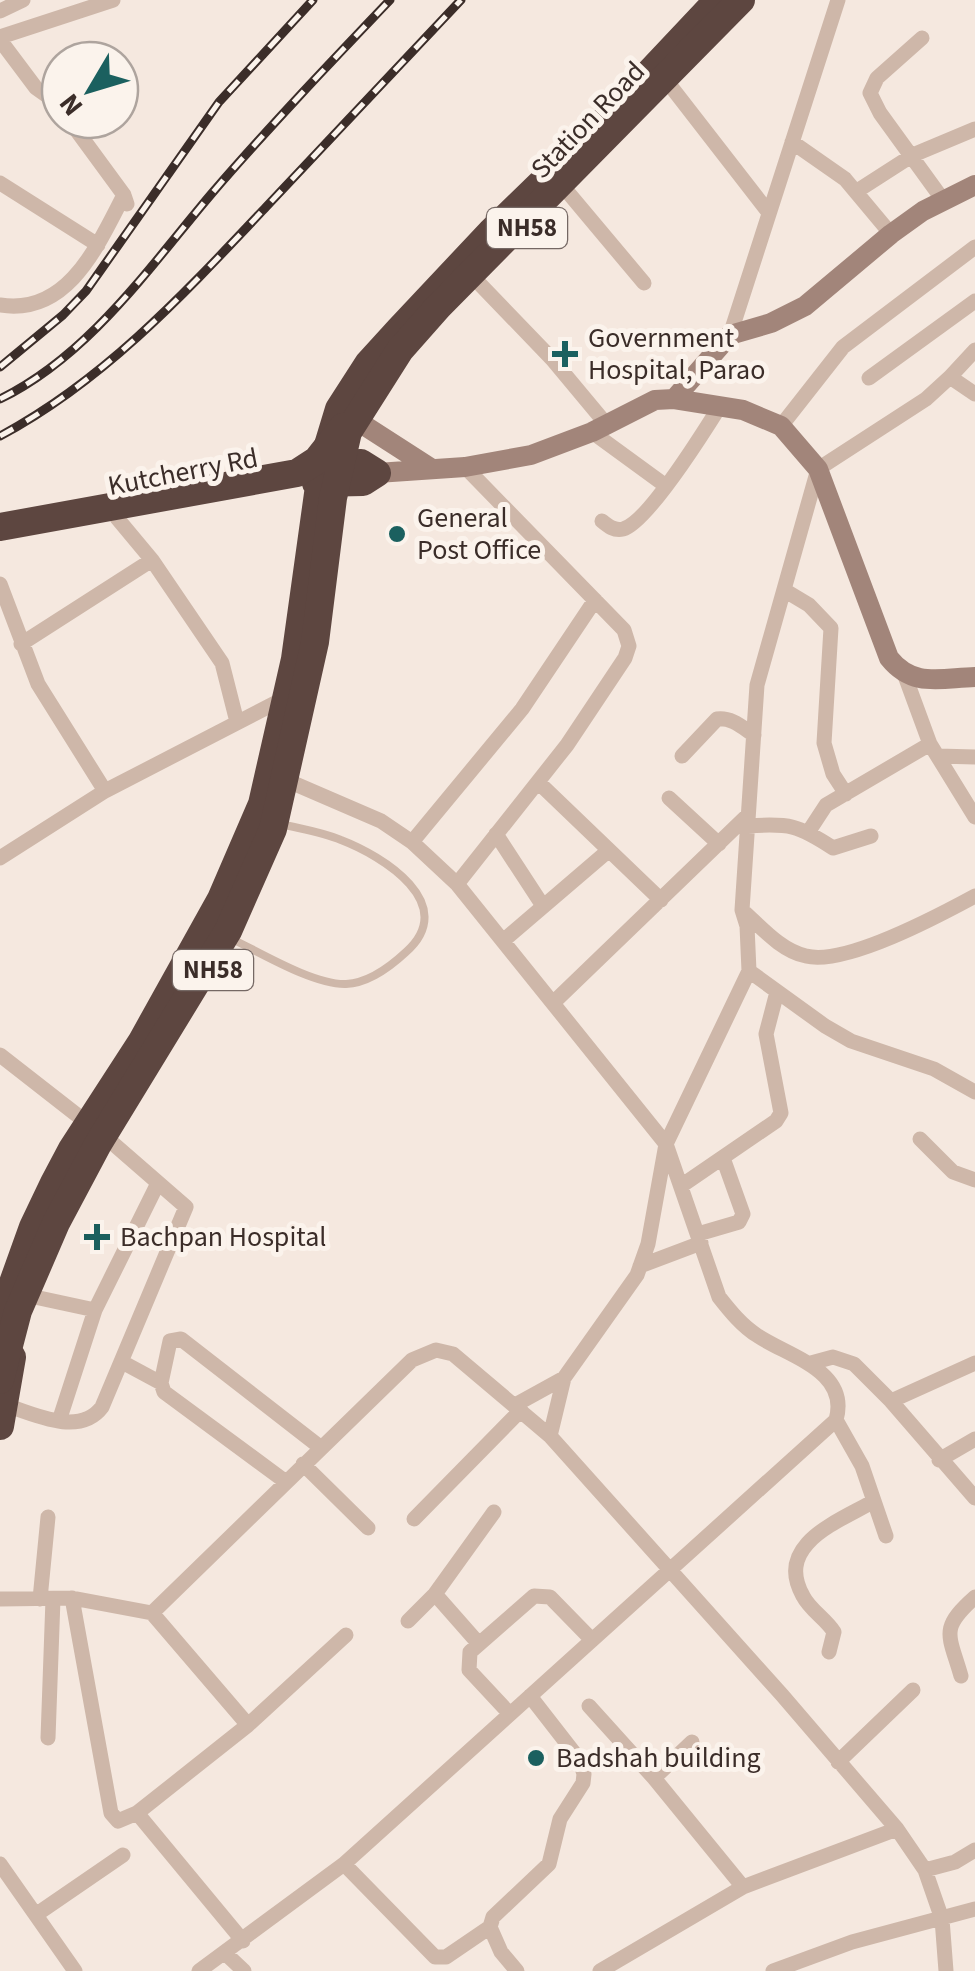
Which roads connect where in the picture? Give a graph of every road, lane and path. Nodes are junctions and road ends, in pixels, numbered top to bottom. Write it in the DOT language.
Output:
graph roads {
  1 [pos="24,0"];
  2 [pos="113,0"];
  3 [pos="718,0"];
  4 [pos="730,0"];
  5 [pos="741,0"];
  6 [pos="752,0"];
  7 [pos="838,0"];
  8 [pos="0,12"];
  9 [pos="0,38"];
  10 [pos="922,38"];
  11 [pos="669,84"];
  12 [pos="40,91"];
  13 [pos="975,128"];
  14 [pos="83,140"];
  15 [pos="792,142"];
  16 [pos="913,155"];
  17 [pos="0,183"];
  18 [pos="975,185"];
  19 [pos="566,190"];
  20 [pos="857,190"];
  21 [pos="943,200"];
  22 [pos="769,213"];
  23 [pos="891,234"];
  24 [pos="98,245"];
  25 [pos="975,248"];
  26 [pos="475,279"];
  27 [pos="644,282"];
  28 [pos="975,302"];
  29 [pos="0,306"];
  30 [pos="730,335"];
  31 [pos="975,350"];
  32 [pos="950,377"];
  33 [pos="869,378"];
  34 [pos="975,394"];
  35 [pos="674,400"];
  36 [pos="720,406"];
  37 [pos="350,417"];
  38 [pos="782,426"];
  39 [pos="600,428"];
  40 [pos="333,467"];
  41 [pos="466,467"];
  42 [pos="432,469"];
  43 [pos="818,469"];
  44 [pos="377,473"];
  45 [pos="666,486"];
  46 [pos="0,517"];
  47 [pos="116,518"];
  48 [pos="602,521"];
  49 [pos="0,527"];
  50 [pos="0,539"];
  51 [pos="152,560"];
  52 [pos="0,584"];
  53 [pos="784,590"];
  54 [pos="594,600"];
  55 [pos="20,644"];
  56 [pos="905,676"];
  57 [pos="975,677"];
  58 [pos="287,697"];
  59 [pos="237,722"];
  60 [pos="754,735"];
  61 [pos="934,750"];
  62 [pos="682,756"];
  63 [pos="975,757"];
  64 [pos="282,779"];
  65 [pos="538,782"];
  66 [pos="105,791"];
  67 [pos="846,794"];
  68 [pos="669,798"];
  69 [pos="975,818"];
  70 [pos="748,820"];
  71 [pos="280,824"];
  72 [pos="810,831"];
  73 [pos="496,834"];
  74 [pos="871,836"];
  75 [pos="412,842"];
  76 [pos="719,844"];
  77 [pos="608,850"];
  78 [pos="2,851"];
  79 [pos="457,884"];
  80 [pos="975,896"];
  81 [pos="661,900"];
  82 [pos="543,906"];
  83 [pos="742,910"];
  84 [pos="232,939"];
  85 [pos="503,941"];
  86 [pos="749,971"];
  87 [pos="777,992"];
  88 [pos="553,1003"];
  89 [pos="0,1055"];
  90 [pos="975,1092"];
  91 [pos="98,1132"];
  92 [pos="920,1139"];
  93 [pos="666,1144"];
  94 [pos="723,1158"];
  95 [pos="975,1180"];
  96 [pos="158,1183"];
  97 [pos="682,1186"];
  98 [pos="700,1238"];
  99 [pos="640,1266"];
  100 [pos="30,1296"];
  101 [pos="95,1310"];
  102 [pos="0,1319"];
  103 [pos="0,1347"];
  104 [pos="122,1362"];
  105 [pos="975,1363"];
  106 [pos="812,1364"];
  107 [pos="564,1378"];
  108 [pos="161,1383"];
  109 [pos="891,1401"];
  110 [pos="0,1403"];
  111 [pos="518,1408"];
  112 [pos="836,1420"];
  113 [pos="59,1421"];
  114 [pos="550,1436"];
  115 [pos="975,1439"];
  116 [pos="320,1447"];
  117 [pos="939,1460"];
  118 [pos="304,1464"];
  119 [pos="286,1482"];
  120 [pos="975,1498"];
  121 [pos="874,1501"];
  122 [pos="494,1512"];
  123 [pos="48,1517"];
  124 [pos="414,1519"];
  125 [pos="368,1528"];
  126 [pos="886,1536"];
  127 [pos="670,1568"];
  128 [pos="436,1594"];
  129 [pos="975,1597"];
  130 [pos="72,1598"];
  131 [pos="0,1599"];
  132 [pos="46,1599"];
  133 [pos="152,1613"];
  134 [pos="408,1620"];
  135 [pos="346,1635"];
  136 [pos="592,1640"];
  137 [pos="480,1644"];
  138 [pos="829,1652"];
  139 [pos="961,1676"];
  140 [pos="913,1690"];
  141 [pos="530,1696"];
  142 [pos="589,1706"];
  143 [pos="509,1713"];
  144 [pos="248,1726"];
  145 [pos="48,1738"];
  146 [pos="692,1742"];
  147 [pos="838,1762"];
  148 [pos="654,1778"];
  149 [pos="137,1813"];
  150 [pos="897,1829"];
  151 [pos="975,1850"];
  152 [pos="123,1855"];
  153 [pos="0,1864"];
  154 [pos="344,1864"];
  155 [pos="925,1870"];
  156 [pos="743,1887"];
  157 [pos="975,1909"];
  158 [pos="37,1914"];
  159 [pos="942,1919"];
  160 [pos="490,1927"];
  161 [pos="243,1941"];
  162 [pos="226,1954"];
  163 [pos="74,1971"];
  164 [pos="199,1971"];
  165 [pos="244,1971"];
  166 [pos="517,1971"];
  167 [pos="600,1971"];
  168 [pos="772,1971"];
  169 [pos="946,1971"];
  1 -- 8 [label="street"];
  2 -- 9 [label="street"];
  3 -- 37 [label="highway, Station Road / NH58"];
  4 -- 40 [label="highway, bridge"];
  5 -- 110 [label="highway, bridge"];
  6 -- 11 [label="highway, Station Road / NH58"];
  7 -- 15 [label="street"];
  9 -- 12 [label="street"];
  10 -- 16 [label="street"];
  11 -- 19 [label="highway, Station Road / NH58"];
  11 -- 22 [label="street"];
  13 -- 16 [label="street"];
  14 -- 24 [label="street"];
  15 -- 20 [label="street"];
  15 -- 22 [label="street"];
  16 -- 20 [label="street"];
  16 -- 21 [label="street"];
  17 -- 24 [label="street"];
  18 -- 21 [label="street"];
  19 -- 26 [label="highway, Station Road / NH58"];
  19 -- 27 [label="street"];
  20 -- 23 [label="street"];
  21 -- 23 [label="street"];
  22 -- 30 [label="street"];
  23 -- 30 [label="street"];
  24 -- 29 [label="street"];
  25 -- 38 [label="street"];
  26 -- 37 [label="highway, Station Road / NH58"];
  26 -- 39 [label="street"];
  28 -- 33 [label="street"];
  30 -- 35 [label="street"];
  31 -- 32 [label="street"];
  32 -- 34 [label="street"];
  32 -- 43 [label="street"];
  35 -- 36 [label="street"];
  35 -- 39 [label="street"];
  36 -- 38 [label="street"];
  36 -- 45 [label="street"];
  37 -- 40 [label="highway, Station Road / NH58"];
  37 -- 42 [label="street"];
  38 -- 43 [label="street"];
  39 -- 41 [label="street"];
  39 -- 45 [label="street"];
  40 -- 44 [label="highway"];
  40 -- 46 [label="highway"];
  40 -- 47 [label="highway, Kutcherry Rd"];
  40 -- 49 [label="highway, bridge"];
  40 -- 58 [label="highway, NH58"];
  40 -- 64 [label="highway, NH58"];
  40 -- 103 [label="highway, bridge"];
  41 -- 42 [label="street"];
  41 -- 54 [label="street"];
  42 -- 44 [label="street"];
  43 -- 53 [label="street"];
  43 -- 56 [label="street"];
  45 -- 48 [label="street"];
  47 -- 50 [label="highway, Kutcherry Rd"];
  47 -- 51 [label="street"];
  51 -- 55 [label="street"];
  51 -- 59 [label="street"];
  52 -- 55 [label="street"];
  53 -- 60 [label="street"];
  53 -- 67 [label="street"];
  54 -- 65 [label="street"];
  54 -- 75 [label="street"];
  55 -- 66 [label="street"];
  56 -- 57 [label="street"];
  56 -- 61 [label="street"];
  58 -- 59 [label="street"];
  58 -- 64 [label="highway, NH58"];
  59 -- 66 [label="street"];
  60 -- 62 [label="street"];
  60 -- 70 [label="street"];
  61 -- 63 [label="street"];
  61 -- 67 [label="street"];
  61 -- 69 [label="street"];
  64 -- 71 [label="highway, NH58"];
  64 -- 75 [label="street"];
  64 -- 91 [label="highway, NH58"];
  65 -- 73 [label="street"];
  65 -- 77 [label="street"];
  66 -- 78 [label="street"];
  67 -- 72 [label="street"];
  68 -- 76 [label="street"];
  70 -- 72 [label="street"];
  70 -- 76 [label="street"];
  70 -- 83 [label="street"];
  71 -- 84 [label="highway, NH58"];
  71 -- 84 [label="lane"];
  72 -- 74 [label="street"];
  73 -- 79 [label="street"];
  73 -- 82 [label="street"];
  75 -- 79 [label="street"];
  76 -- 81 [label="street"];
  77 -- 81 [label="street"];
  77 -- 82 [label="street"];
  79 -- 85 [label="street"];
  80 -- 83 [label="street"];
  81 -- 88 [label="street"];
  82 -- 85 [label="street"];
  83 -- 86 [label="street"];
  84 -- 91 [label="highway, NH58"];
  85 -- 88 [label="street"];
  86 -- 87 [label="street"];
  86 -- 93 [label="street"];
  87 -- 90 [label="street"];
  87 -- 94 [label="street"];
  88 -- 93 [label="street"];
  89 -- 91 [label="street"];
  91 -- 96 [label="street"];
  91 -- 100 [label="highway, NH58"];
  91 -- 102 [label="highway, NH58"];
  92 -- 95 [label="street"];
  93 -- 97 [label="street"];
  93 -- 99 [label="street"];
  94 -- 97 [label="street"];
  94 -- 98 [label="street"];
  96 -- 101 [label="street"];
  96 -- 104 [label="street"];
  97 -- 98 [label="street"];
  98 -- 99 [label="street"];
  98 -- 106 [label="street"];
  99 -- 107 [label="street"];
  100 -- 101 [label="street"];
  100 -- 110 [label="highway, NH58"];
  101 -- 113 [label="street"];
  104 -- 108 [label="street"];
  104 -- 113 [label="street"];
  105 -- 109 [label="street"];
  106 -- 109 [label="street"];
  106 -- 112 [label="street"];
  107 -- 111 [label="street"];
  107 -- 114 [label="street"];
  108 -- 116 [label="street"];
  108 -- 119 [label="street"];
  109 -- 117 [label="street"];
  110 -- 113 [label="street"];
  111 -- 114 [label="street"];
  111 -- 116 [label="street"];
  111 -- 124 [label="street"];
  112 -- 121 [label="street"];
  112 -- 127 [label="street"];
  114 -- 127 [label="street"];
  115 -- 117 [label="street"];
  116 -- 118 [label="street"];
  117 -- 120 [label="street"];
  118 -- 119 [label="street"];
  118 -- 125 [label="street"];
  119 -- 133 [label="street"];
  121 -- 126 [label="street"];
  121 -- 138 [label="street"];
  122 -- 128 [label="street"];
  123 -- 132 [label="street"];
  127 -- 136 [label="street"];
  127 -- 147 [label="street"];
  128 -- 134 [label="street"];
  128 -- 137 [label="street"];
  129 -- 139 [label="street"];
  130 -- 132 [label="street"];
  130 -- 133 [label="street"];
  130 -- 149 [label="street"];
  131 -- 132 [label="street"];
  132 -- 145 [label="street"];
  133 -- 144 [label="street"];
  135 -- 144 [label="street"];
  136 -- 137 [label="street"];
  136 -- 141 [label="street"];
  137 -- 143 [label="street"];
  140 -- 147 [label="street"];
  141 -- 143 [label="street"];
  141 -- 160 [label="street"];
  142 -- 148 [label="street"];
  143 -- 154 [label="street"];
  144 -- 149 [label="street"];
  146 -- 148 [label="street"];
  147 -- 150 [label="street"];
  148 -- 156 [label="street"];
  149 -- 161 [label="street"];
  150 -- 155 [label="street"];
  150 -- 156 [label="street"];
  151 -- 155 [label="street"];
  152 -- 158 [label="street"];
  153 -- 158 [label="street"];
  154 -- 160 [label="street"];
  154 -- 161 [label="street"];
  155 -- 159 [label="street"];
  156 -- 167 [label="street"];
  157 -- 159 [label="street"];
  158 -- 163 [label="street"];
  159 -- 168 [label="street"];
  159 -- 169 [label="street"];
  160 -- 166 [label="street"];
  161 -- 162 [label="street"];
  162 -- 164 [label="street"];
  162 -- 165 [label="street"];
}
